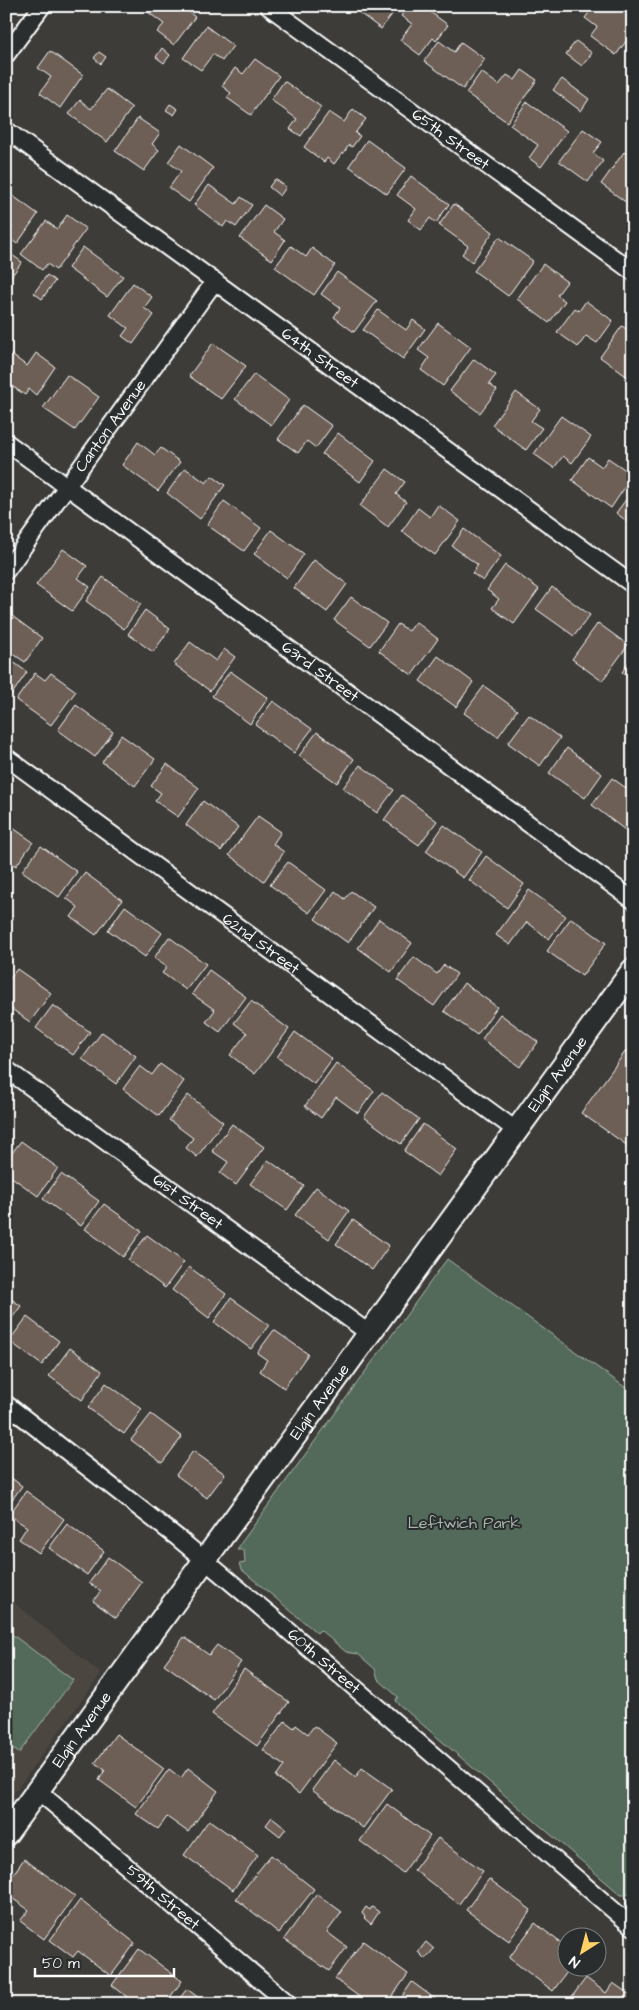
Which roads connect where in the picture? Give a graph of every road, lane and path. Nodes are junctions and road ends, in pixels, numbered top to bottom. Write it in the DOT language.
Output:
graph roads {
  1 [pos="42,6"];
  2 [pos="268,6"];
  3 [pos="6,55"];
  4 [pos="6,130"];
  5 [pos="633,272"];
  6 [pos="215,281"];
  7 [pos="6,442"];
  8 [pos="67,487"];
  9 [pos="6,571"];
  10 [pos="633,585"];
  11 [pos="6,757"];
  12 [pos="633,900"];
  13 [pos="633,970"];
  14 [pos="6,1069"];
  15 [pos="517,1131"];
  16 [pos="370,1334"];
  17 [pos="6,1404"];
  18 [pos="205,1561"];
  19 [pos="38,1790"];
  20 [pos="6,1834"];
  21 [pos="633,1927"];
  22 [pos="289,2004"];
  1 -- 3 [label="street"];
  2 -- 5 [label="street, 65th Street"];
  4 -- 6 [label="street, 64th Street"];
  6 -- 8 [label="street, Canton Avenue"];
  6 -- 10 [label="street, 64th Street"];
  7 -- 8 [label="street, 63rd Street"];
  8 -- 9 [label="street, Canton Avenue"];
  8 -- 12 [label="street, 63rd Street"];
  11 -- 15 [label="street, 62nd Street"];
  13 -- 15 [label="street, Elgin Avenue"];
  14 -- 16 [label="street, 61st Street"];
  15 -- 16 [label="street, Elgin Avenue"];
  16 -- 18 [label="street, Elgin Avenue"];
  17 -- 18 [label="street, 60th Street"];
  18 -- 19 [label="street, Elgin Avenue"];
  18 -- 21 [label="street, 60th Street"];
  19 -- 20 [label="street, Elgin Avenue"];
  19 -- 22 [label="street, 59th Street"];
}
